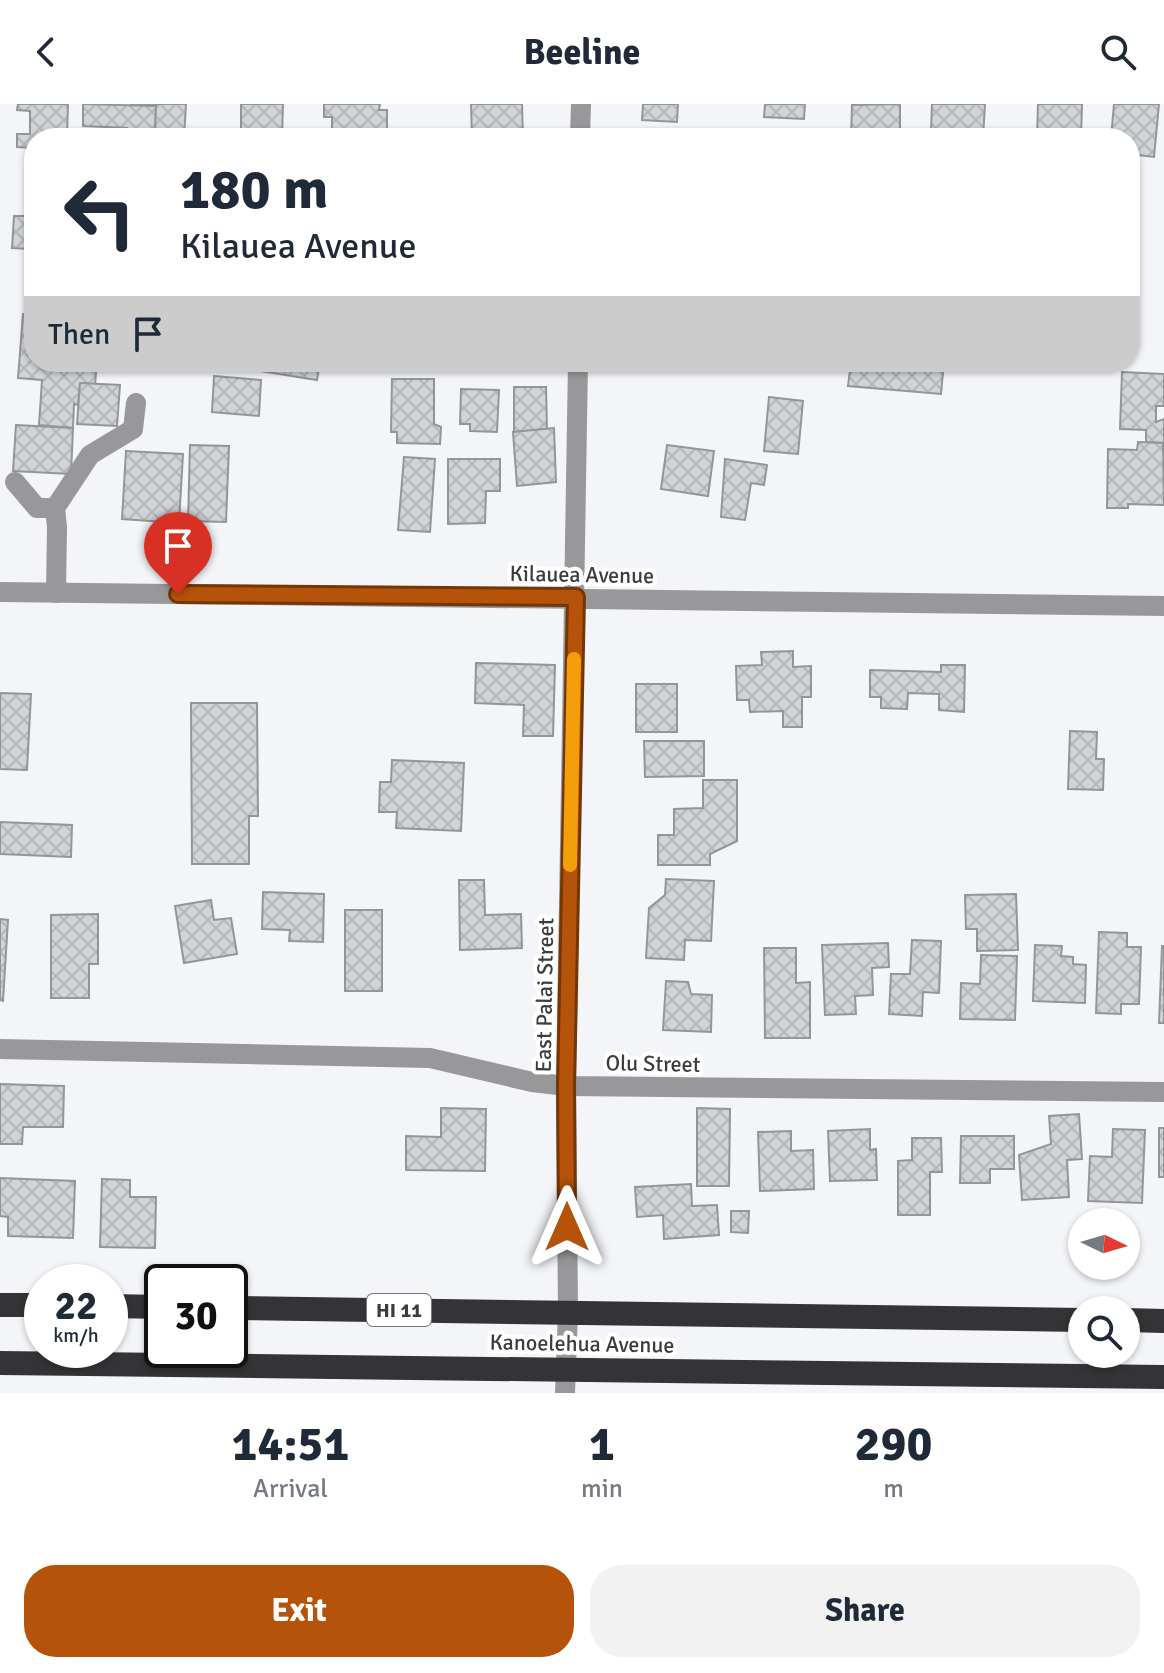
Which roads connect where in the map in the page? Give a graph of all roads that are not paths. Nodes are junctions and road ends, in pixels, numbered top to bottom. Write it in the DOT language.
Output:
graph roads {
  1 [pos="581,104"];
  2 [pos="580,128"];
  3 [pos="578,372"];
  4 [pos="136,403"];
  5 [pos="15,482"];
  6 [pos="55,508"];
  7 [pos="0,592"];
  8 [pos="56,593"];
  9 [pos="576,597"];
  10 [pos="1164,606"];
  11 [pos="0,1049"];
  12 [pos="566,1086"];
  13 [pos="1164,1092"];
  14 [pos="0,1305"];
  15 [pos="24,1305"];
  16 [pos="248,1308"];
  17 [pos="568,1312"];
  18 [pos="1068,1320"];
  19 [pos="1140,1320"];
  20 [pos="1164,1321"];
  21 [pos="0,1363"];
  22 [pos="565,1368"];
  23 [pos="1164,1377"];
  24 [pos="565,1393"];
  1 -- 2 [label="street"];
  3 -- 9 [label="street, East Palai Street"];
  4 -- 6 [label="street"];
  5 -- 6 [label="street"];
  6 -- 8 [label="street"];
  7 -- 8 [label="street, Kilauea Avenue"];
  8 -- 9 [label="street, Kilauea Avenue"];
  9 -- 10 [label="street, Kilauea Avenue"];
  9 -- 12 [label="street, East Palai Street"];
  11 -- 12 [label="street, Olu Street"];
  12 -- 13 [label="street, Olu Street"];
  12 -- 17 [label="street, East Palai Street"];
  14 -- 15 [label="highway"];
  16 -- 17 [label="highway, Kanoelehua Avenue / HI 11"];
  17 -- 18 [label="highway, Kanoelehua Avenue / HI 11"];
  17 -- 22 [label="street, East Palai Street"];
  19 -- 20 [label="highway"];
  21 -- 22 [label="highway, Kanoelehua Avenue"];
  22 -- 23 [label="highway, Kanoelehua Avenue"];
  22 -- 24 [label="street, East Palai Street"];
}
